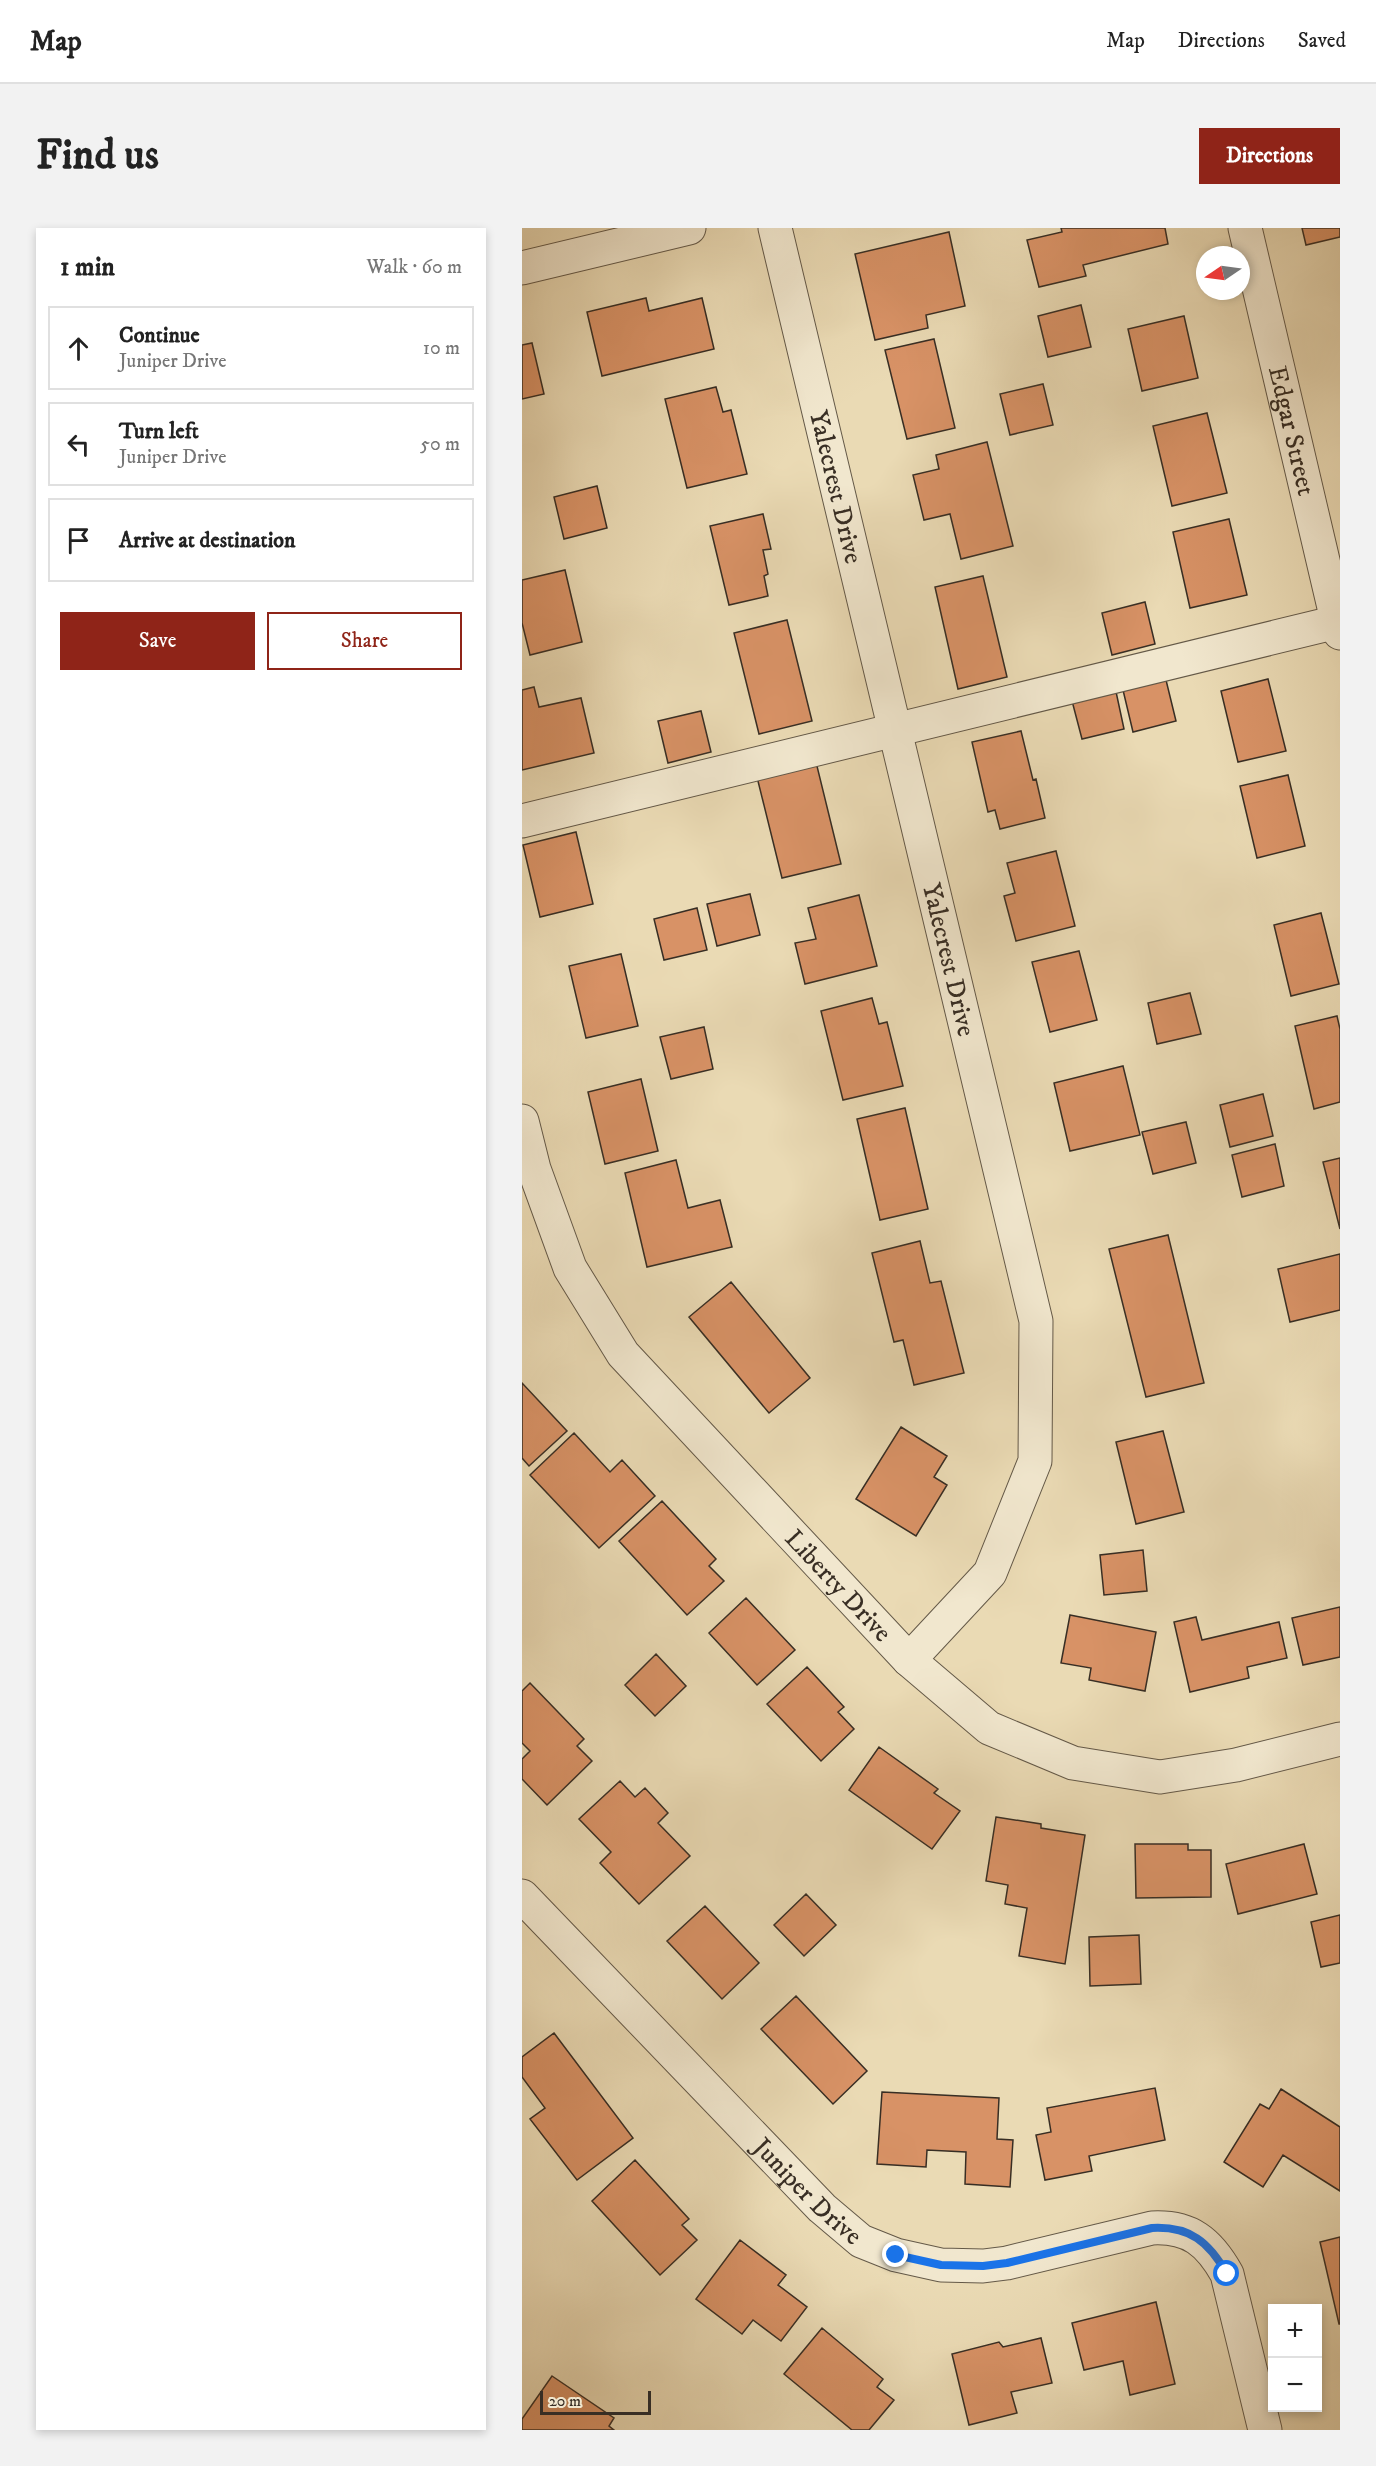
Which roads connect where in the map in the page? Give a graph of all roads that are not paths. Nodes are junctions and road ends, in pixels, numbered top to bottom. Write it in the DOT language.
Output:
graph roads {
  1 [pos="688,228"];
  2 [pos="775,228"];
  3 [pos="1245,228"];
  4 [pos="522,268"];
  5 [pos="1333,572"];
  6 [pos="1339,627"];
  7 [pos="895,731"];
  8 [pos="522,821"];
  9 [pos="522,1121"];
  10 [pos="909,1660"];
  11 [pos="1340,1739"];
  12 [pos="522,1896"];
  13 [pos="1265,2430"];
  1 -- 4 [label="street"];
  2 -- 7 [label="street, Yalecrest Drive"];
  3 -- 5 [label="street, Edgar Street"];
  5 -- 6 [label="street, Edgar Street"];
  6 -- 7 [label="street"];
  7 -- 8 [label="street"];
  7 -- 10 [label="street, Yalecrest Drive"];
  9 -- 10 [label="street, Liberty Drive"];
  10 -- 11 [label="street, Liberty Drive"];
  12 -- 13 [label="street, Juniper Drive"];
}
